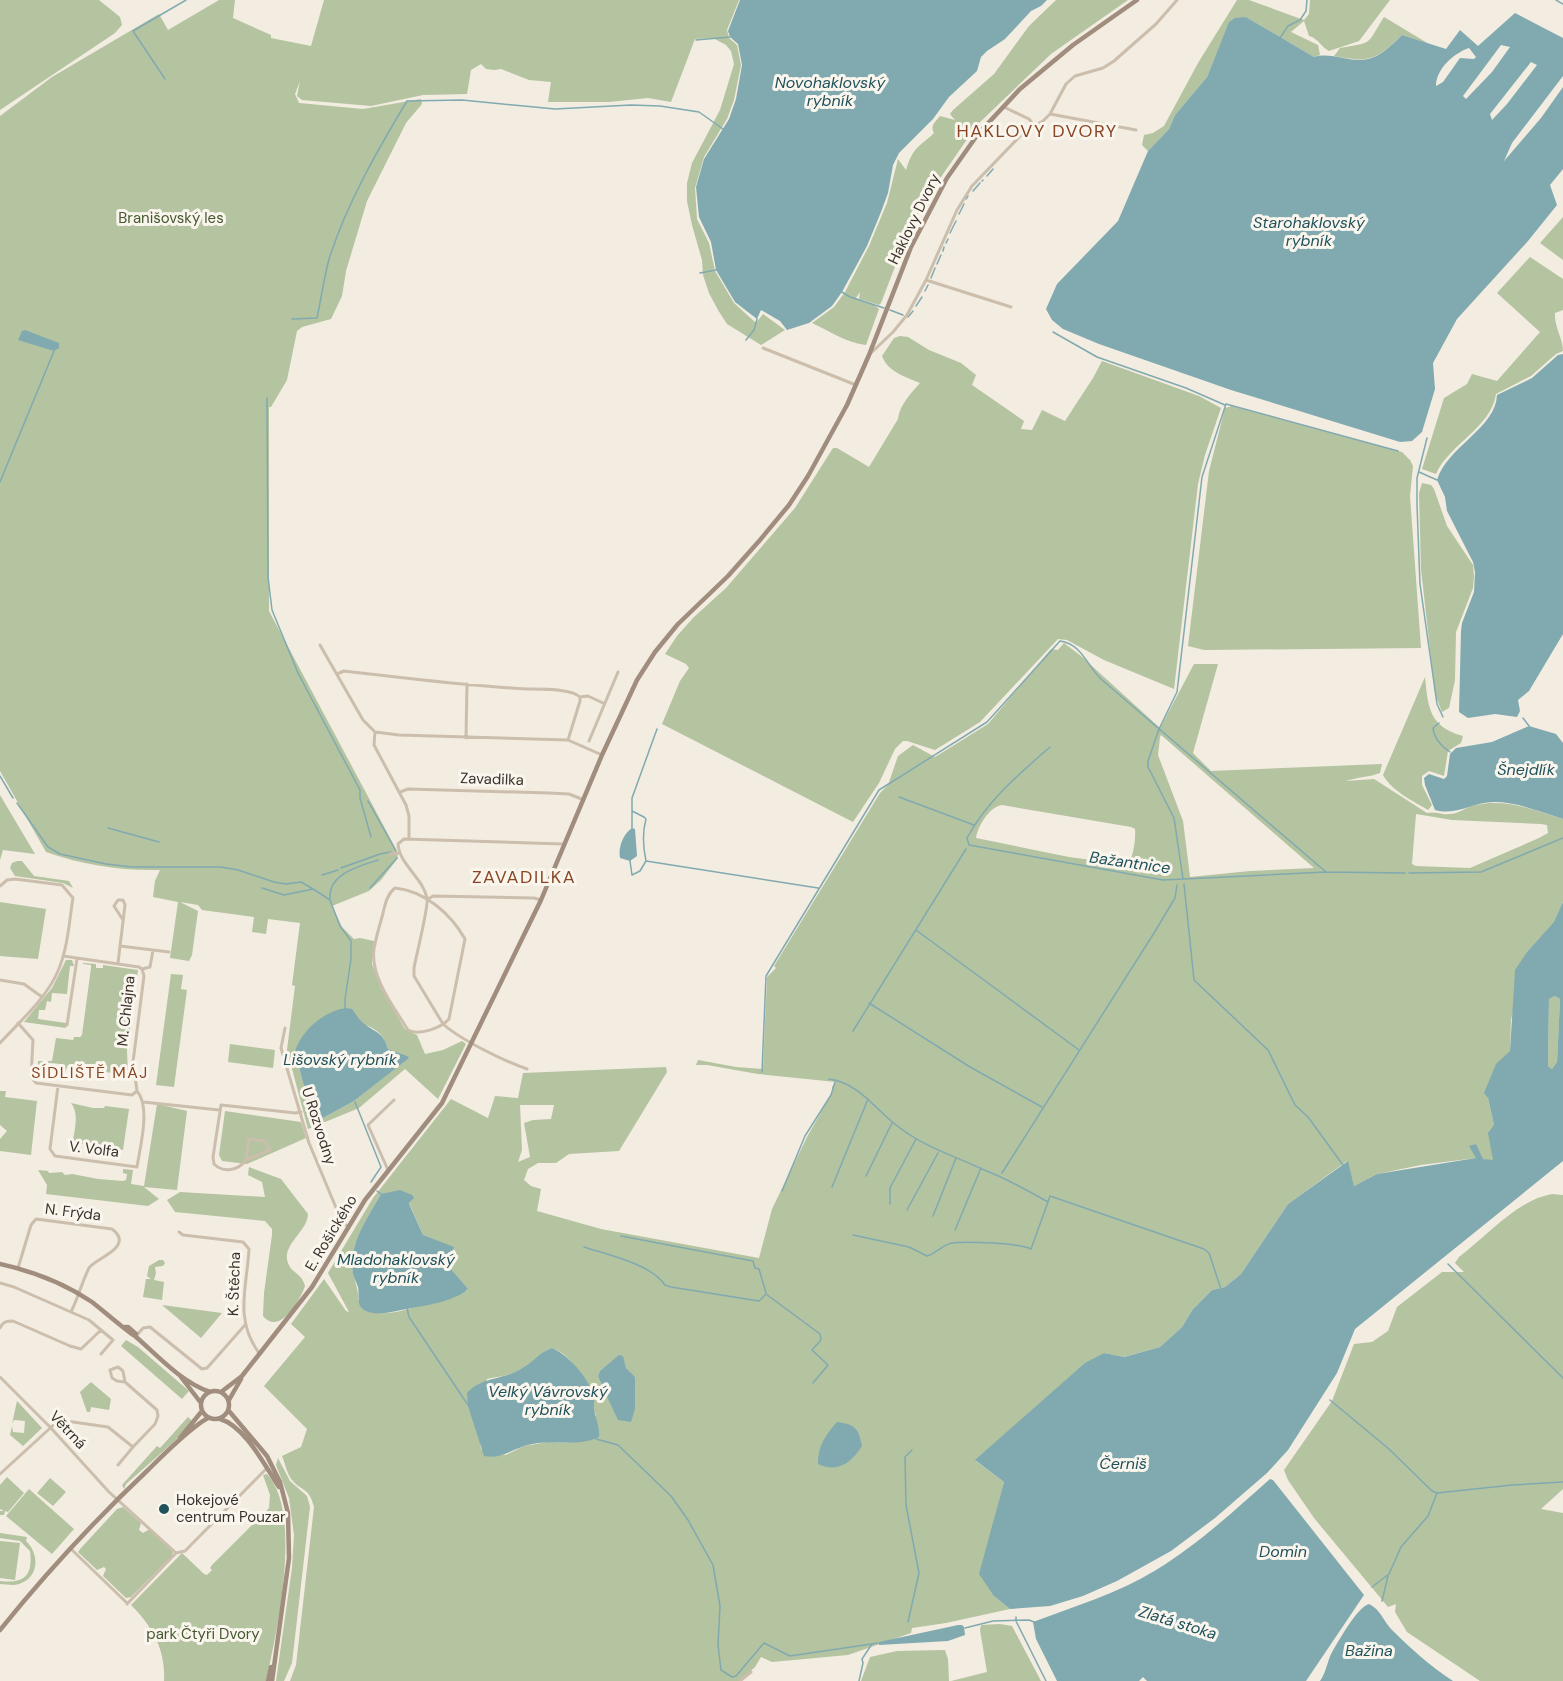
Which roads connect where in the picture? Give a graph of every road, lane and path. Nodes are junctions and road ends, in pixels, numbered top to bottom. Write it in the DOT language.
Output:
graph roads {
  1 [pos="1137,0"];
  2 [pos="1177,0"];
  3 [pos="1003,106"];
  4 [pos="1050,114"];
  5 [pos="1035,127"];
  6 [pos="1136,130"];
  7 [pos="926,280"];
  8 [pos="1011,307"];
  9 [pos="763,348"];
  10 [pos="869,355"];
  11 [pos="857,385"];
  12 [pos="320,645"];
  13 [pos="618,672"];
  14 [pos="337,674"];
  15 [pos="467,684"];
  16 [pos="580,697"];
  17 [pos="603,703"];
  18 [pos="375,732"];
  19 [pos="466,738"];
  20 [pos="568,740"];
  21 [pos="589,741"];
  22 [pos="602,755"];
  23 [pos="400,792"];
  24 [pos="584,800"];
  25 [pos="409,839"];
  26 [pos="565,844"];
  27 [pos="399,853"];
  28 [pos="390,854"];
  29 [pos="0,886"];
  30 [pos="428,899"];
  31 [pos="541,900"];
  32 [pos="123,920"];
  33 [pos="120,946"];
  34 [pos="153,950"];
  35 [pos="169,952"];
  36 [pos="63,956"];
  37 [pos="76,959"];
  38 [pos="118,963"];
  39 [pos="142,969"];
  40 [pos="0,980"];
  41 [pos="42,997"];
  42 [pos="18,1023"];
  43 [pos="443,1024"];
  44 [pos="67,1025"];
  45 [pos="285,1028"];
  46 [pos="0,1043"];
  47 [pos="472,1044"];
  48 [pos="527,1069"];
  49 [pos="58,1086"];
  50 [pos="137,1091"];
  51 [pos="394,1100"];
  52 [pos="143,1102"];
  53 [pos="219,1110"];
  54 [pos="301,1112"];
  55 [pos="246,1160"];
  56 [pos="388,1170"];
  57 [pos="349,1227"];
  58 [pos="179,1232"];
  59 [pos="0,1264"];
  60 [pos="18,1268"];
  61 [pos="0,1283"];
  62 [pos="79,1294"];
  63 [pos="71,1312"];
  64 [pos="245,1325"];
  65 [pos="0,1328"];
  66 [pos="101,1330"];
  67 [pos="136,1336"];
  68 [pos="101,1354"];
  69 [pos="261,1354"];
  70 [pos="179,1375"];
  71 [pos="242,1376"];
  72 [pos="0,1377"];
  73 [pos="125,1382"];
  74 [pos="210,1392"];
  75 [pos="221,1392"];
  76 [pos="229,1400"];
  77 [pos="201,1403"];
  78 [pos="202,1411"];
  79 [pos="229,1411"];
  80 [pos="208,1418"];
  81 [pos="220,1419"];
  82 [pos="50,1427"];
  83 [pos="177,1443"];
  84 [pos="134,1447"];
  85 [pos="118,1465"];
  86 [pos="267,1468"];
  87 [pos="0,1474"];
  88 [pos="281,1489"];
  89 [pos="117,1499"];
  90 [pos="70,1548"];
  91 [pos="176,1553"];
  92 [pos="0,1630"];
  93 [pos="751,1672"];
  94 [pos="270,1681"];
  95 [pos="740,1681"];
  1 -- 3 [label="street, Haklovy Dvory"];
  2 -- 4 [label="street, Haklovy Dvory"];
  3 -- 5 [label="street"];
  3 -- 10 [label="street, Haklovy Dvory"];
  4 -- 5 [label="street, Haklovy Dvory"];
  4 -- 6 [label="street"];
  5 -- 7 [label="street, Haklovy Dvory"];
  7 -- 8 [label="street"];
  7 -- 10 [label="street, Haklovy Dvory"];
  9 -- 11 [label="street"];
  10 -- 11 [label="street, Haklovy Dvory"];
  11 -- 22 [label="street"];
  12 -- 14 [label="street"];
  13 -- 17 [label="street"];
  14 -- 15 [label="street"];
  14 -- 18 [label="street"];
  15 -- 16 [label="street"];
  15 -- 19 [label="street"];
  16 -- 17 [label="street"];
  16 -- 20 [label="street"];
  17 -- 21 [label="street"];
  18 -- 19 [label="street"];
  18 -- 23 [label="street"];
  19 -- 20 [label="street"];
  20 -- 22 [label="street"];
  22 -- 24 [label="street"];
  23 -- 24 [label="street, Zavadilka"];
  23 -- 25 [label="street"];
  24 -- 26 [label="street"];
  25 -- 26 [label="street"];
  25 -- 27 [label="street"];
  26 -- 31 [label="street"];
  27 -- 28 [label="street"];
  27 -- 30 [label="street"];
  29 -- 36 [label="street"];
  30 -- 31 [label="street"];
  30 -- 43 [label="street"];
  30 -- 43 [label="street"];
  30 -- 43 [label="street"];
  31 -- 47 [label="street"];
  32 -- 32 [label="street"];
  32 -- 33 [label="street"];
  33 -- 34 [label="street"];
  33 -- 38 [label="street"];
  34 -- 35 [label="street"];
  34 -- 39 [label="street, M. Chlajna"];
  36 -- 37 [label="street, M. Chlajna"];
  36 -- 41 [label="street"];
  37 -- 38 [label="street, M. Chlajna"];
  37 -- 44 [label="street"];
  38 -- 39 [label="street, M. Chlajna"];
  39 -- 50 [label="street, M. Chlajna"];
  40 -- 41 [label="street"];
  41 -- 42 [label="street"];
  42 -- 46 [label="street"];
  42 -- 49 [label="street"];
  43 -- 47 [label="street"];
  45 -- 54 [label="street, U Rozvodny"];
  47 -- 48 [label="street"];
  47 -- 56 [label="street, E. Rošického"];
  49 -- 50 [label="street"];
  49 -- 52 [label="street, V. Volfa"];
  50 -- 52 [label="street"];
  51 -- 56 [label="street"];
  52 -- 53 [label="street"];
  53 -- 54 [label="street"];
  53 -- 55 [label="street"];
  54 -- 57 [label="street, U Rozvodny"];
  55 -- 55 [label="street"];
  56 -- 57 [label="street, E. Rošického"];
  57 -- 69 [label="street, E. Rošického"];
  58 -- 64 [label="street, K. Štěcha"];
  59 -- 60 [label="street"];
  60 -- 62 [label="street"];
  60 -- 62 [label="street, N. Frýda"];
  61 -- 63 [label="street"];
  62 -- 63 [label="street"];
  62 -- 67 [label="street"];
  63 -- 66 [label="street"];
  64 -- 67 [label="street"];
  64 -- 69 [label="street, K. Štěcha"];
  65 -- 66 [label="street"];
  66 -- 68 [label="street"];
  67 -- 70 [label="street"];
  69 -- 71 [label="street, E. Rošického"];
  70 -- 74 [label="street"];
  70 -- 77 [label="street"];
  71 -- 75 [label="street, E. Rošického"];
  71 -- 76 [label="street, E. Rošického"];
  72 -- 82 [label="street, Větrná"];
  73 -- 73 [label="street"];
  73 -- 84 [label="street"];
  74 -- 75 [label="street"];
  74 -- 77 [label="street"];
  75 -- 76 [label="street"];
  76 -- 79 [label="street"];
  77 -- 78 [label="street"];
  78 -- 80 [label="street"];
  78 -- 83 [label="street"];
  79 -- 81 [label="street"];
  79 -- 88 [label="street"];
  80 -- 81 [label="street"];
  80 -- 83 [label="street"];
  81 -- 86 [label="street"];
  82 -- 84 [label="street"];
  82 -- 87 [label="street"];
  82 -- 89 [label="street, Větrná"];
  83 -- 89 [label="street"];
  84 -- 85 [label="street"];
  86 -- 88 [label="street"];
  86 -- 91 [label="street"];
  88 -- 94 [label="street"];
  89 -- 90 [label="street"];
  89 -- 91 [label="street, Větrná"];
  90 -- 91 [label="street"];
  90 -- 92 [label="street"];
  93 -- 95 [label="street"];
}
